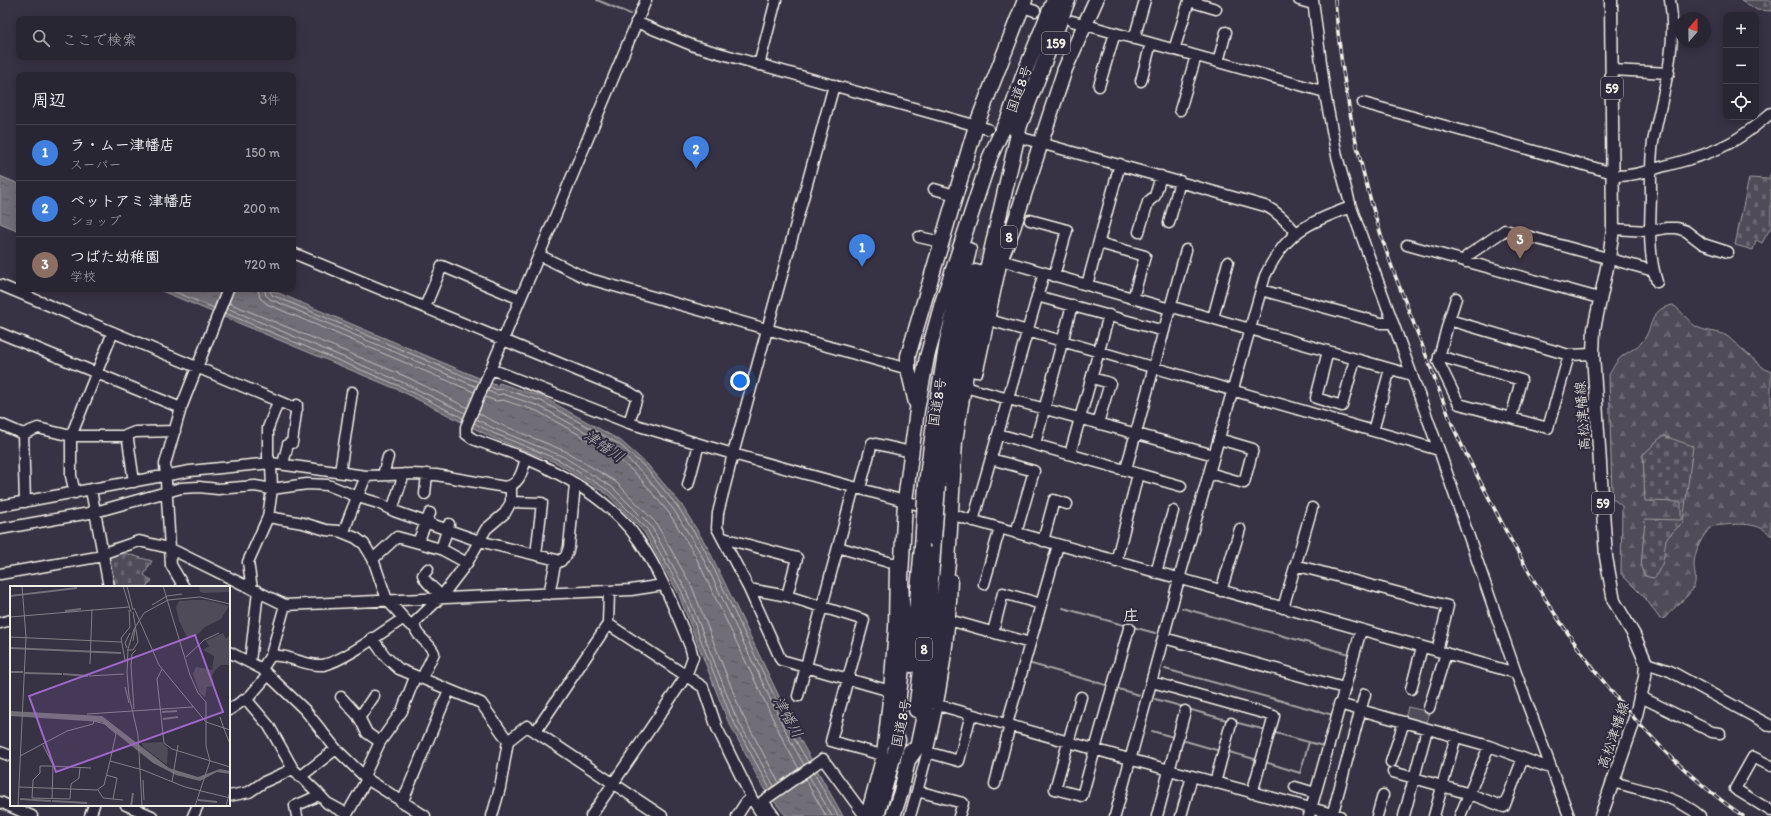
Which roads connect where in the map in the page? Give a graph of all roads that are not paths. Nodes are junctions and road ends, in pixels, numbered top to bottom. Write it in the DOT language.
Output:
graph roads {
  1 [pos="646,0"];
  2 [pos="776,0"];
  3 [pos="1045,0"];
  4 [pos="1054,0"];
  5 [pos="1068,0"];
  6 [pos="1075,0"];
  7 [pos="1096,0"];
  8 [pos="1145,0"];
  9 [pos="1299,0"];
  10 [pos="1611,0"];
  11 [pos="1670,0"];
  12 [pos="1313,2"];
  13 [pos="1028,6"];
  14 [pos="1216,9"];
  15 [pos="636,22"];
  16 [pos="1078,23"];
  17 [pos="1226,32"];
  18 [pos="1115,33"];
  19 [pos="1134,38"];
  20 [pos="1151,43"];
  21 [pos="1174,50"];
  22 [pos="1196,56"];
  23 [pos="1218,62"];
  24 [pos="759,65"];
  25 [pos="1612,70"];
  26 [pos="1669,74"];
  27 [pos="1022,79"];
  28 [pos="1141,81"];
  29 [pos="1035,84"];
  30 [pos="834,85"];
  31 [pos="1099,86"];
  32 [pos="1325,92"];
  33 [pos="1363,103"];
  34 [pos="1180,110"];
  35 [pos="1771,113"];
  36 [pos="1014,122"];
  37 [pos="982,127"];
  38 [pos="1033,140"];
  39 [pos="1120,164"];
  40 [pos="1650,170"];
  41 [pos="1613,174"];
  42 [pos="1161,176"];
  43 [pos="1180,181"];
  44 [pos="934,189"];
  45 [pos="956,195"];
  46 [pos="1351,207"];
  47 [pos="1030,220"];
  48 [pos="1169,223"];
  49 [pos="1613,228"];
  50 [pos="1650,230"];
  51 [pos="1139,232"];
  52 [pos="1296,233"];
  53 [pos="919,237"];
  54 [pos="1099,243"];
  55 [pos="944,244"];
  56 [pos="1407,245"];
  57 [pos="1186,250"];
  58 [pos="1728,252"];
  59 [pos="296,254"];
  60 [pos="539,255"];
  61 [pos="1609,258"];
  62 [pos="999,260"];
  63 [pos="1228,262"];
  64 [pos="1466,262"];
  65 [pos="1654,271"];
  66 [pos="1044,273"];
  67 [pos="1054,276"];
  68 [pos="1657,282"];
  69 [pos="0,284"];
  70 [pos="1087,285"];
  71 [pos="1261,290"];
  72 [pos="16,291"];
  73 [pos="19,292"];
  74 [pos="227,292"];
  75 [pos="1037,296"];
  76 [pos="1133,298"];
  77 [pos="1456,298"];
  78 [pos="1600,298"];
  79 [pos="520,299"];
  80 [pos="1072,305"];
  81 [pos="425,307"];
  82 [pos="1170,309"];
  83 [pos="1109,315"];
  84 [pos="1213,318"];
  85 [pos="986,319"];
  86 [pos="1450,320"];
  87 [pos="1393,323"];
  88 [pos="1250,329"];
  89 [pos="767,330"];
  90 [pos="1027,330"];
  91 [pos="1164,331"];
  92 [pos="113,332"];
  93 [pos="0,333"];
  94 [pos="503,339"];
  95 [pos="1063,341"];
  96 [pos="1099,351"];
  97 [pos="1328,351"];
  98 [pos="1593,354"];
  99 [pos="1569,355"];
  100 [pos="1439,356"];
  101 [pos="1355,359"];
  102 [pos="1154,367"];
  103 [pos="197,368"];
  104 [pos="491,369"];
  105 [pos="908,369"];
  106 [pos="1390,369"];
  107 [pos="96,373"];
  108 [pos="1412,375"];
  109 [pos="1092,378"];
  110 [pos="972,389"];
  111 [pos="1232,391"];
  112 [pos="352,392"];
  113 [pos="1008,399"];
  114 [pos="278,402"];
  115 [pos="181,408"];
  116 [pos="1045,409"];
  117 [pos="917,410"];
  118 [pos="1080,418"];
  119 [pos="1511,418"];
  120 [pos="1098,422"];
  121 [pos="630,423"];
  122 [pos="0,424"];
  123 [pos="175,430"];
  124 [pos="1373,431"];
  125 [pos="1136,433"];
  126 [pos="23,434"];
  127 [pos="998,434"];
  128 [pos="71,436"];
  129 [pos="126,436"];
  130 [pos="1219,439"];
  131 [pos="699,444"];
  132 [pos="1035,444"];
  133 [pos="1439,450"];
  134 [pos="911,452"];
  135 [pos="733,454"];
  136 [pos="1070,454"];
  137 [pos="1214,455"];
  138 [pos="388,457"];
  139 [pos="526,459"];
  140 [pos="991,459"];
  141 [pos="271,463"];
  142 [pos="283,464"];
  143 [pos="1126,469"];
  144 [pos="340,472"];
  145 [pos="1209,473"];
  146 [pos="404,474"];
  147 [pos="427,474"];
  148 [pos="1138,474"];
  149 [pos="384,475"];
  150 [pos="166,476"];
  151 [pos="366,476"];
  152 [pos="134,482"];
  153 [pos="953,482"];
  154 [pos="575,484"];
  155 [pos="688,485"];
  156 [pos="932,485"];
  157 [pos="511,486"];
  158 [pos="1181,486"];
  159 [pos="857,487"];
  160 [pos="272,489"];
  161 [pos="91,490"];
  162 [pos="166,492"];
  163 [pos="75,493"];
  164 [pos="425,494"];
  165 [pos="358,498"];
  166 [pos="905,501"];
  167 [pos="24,502"];
  168 [pos="511,502"];
  169 [pos="1067,504"];
  170 [pos="0,506"];
  171 [pos="1312,508"];
  172 [pos="392,510"];
  173 [pos="1173,511"];
  174 [pos="95,512"];
  175 [pos="430,513"];
  176 [pos="950,514"];
  177 [pos="268,517"];
  178 [pos="973,521"];
  179 [pos="426,522"];
  180 [pos="448,527"];
  181 [pos="1000,528"];
  182 [pos="0,529"];
  183 [pos="1240,529"];
  184 [pos="344,533"];
  185 [pos="1016,533"];
  186 [pos="723,538"];
  187 [pos="479,540"];
  188 [pos="1043,541"];
  189 [pos="418,542"];
  190 [pos="1058,545"];
  191 [pos="838,547"];
  192 [pos="169,548"];
  193 [pos="441,549"];
  194 [pos="536,555"];
  195 [pos="103,556"];
  196 [pos="373,559"];
  197 [pos="561,561"];
  198 [pos="948,562"];
  199 [pos="1116,562"];
  200 [pos="467,563"];
  201 [pos="898,564"];
  202 [pos="1295,565"];
  203 [pos="428,569"];
  204 [pos="1156,573"];
  205 [pos="0,574"];
  206 [pos="1179,579"];
  207 [pos="984,584"];
  208 [pos="109,586"];
  209 [pos="183,586"];
  210 [pos="663,586"];
  211 [pos="749,588"];
  212 [pos="255,590"];
  213 [pos="609,591"];
  214 [pos="1221,591"];
  215 [pos="549,594"];
  216 [pos="787,596"];
  217 [pos="441,597"];
  218 [pos="387,600"];
  219 [pos="1041,604"];
  220 [pos="285,605"];
  221 [pos="823,607"];
  222 [pos="1283,608"];
  223 [pos="404,618"];
  224 [pos="10,620"];
  225 [pos="0,622"];
  226 [pos="950,622"];
  227 [pos="608,624"];
  228 [pos="414,627"];
  229 [pos="1129,628"];
  230 [pos="1361,630"];
  231 [pos="993,632"];
  232 [pos="372,638"];
  233 [pos="1164,638"];
  234 [pos="1030,643"];
  235 [pos="1422,647"];
  236 [pos="230,652"];
  237 [pos="1441,652"];
  238 [pos="271,655"];
  239 [pos="250,662"];
  240 [pos="1646,663"];
  241 [pos="805,667"];
  242 [pos="265,672"];
  243 [pos="1516,673"];
  244 [pos="686,676"];
  245 [pos="418,677"];
  246 [pos="847,679"];
  247 [pos="1152,682"];
  248 [pos="1344,688"];
  249 [pos="1410,689"];
  250 [pos="449,690"];
  251 [pos="892,692"];
  252 [pos="1365,694"];
  253 [pos="374,696"];
  254 [pos="798,696"];
  255 [pos="341,697"];
  256 [pos="1081,697"];
  257 [pos="1641,697"];
  258 [pos="246,699"];
  259 [pos="935,704"];
  260 [pos="1340,704"];
  261 [pos="1429,708"];
  262 [pos="230,709"];
  263 [pos="1361,710"];
  264 [pos="1185,711"];
  265 [pos="971,714"];
  266 [pos="359,718"];
  267 [pos="1404,722"];
  268 [pos="1231,723"];
  269 [pos="1009,724"];
  270 [pos="1771,726"];
  271 [pos="1428,729"];
  272 [pos="536,731"];
  273 [pos="1720,733"];
  274 [pos="1456,736"];
  275 [pos="508,741"];
  276 [pos="380,742"];
  277 [pos="1069,742"];
  278 [pos="1488,746"];
  279 [pos="896,748"];
  280 [pos="336,749"];
  281 [pos="1095,749"];
  282 [pos="0,752"];
  283 [pos="927,752"];
  284 [pos="882,755"];
  285 [pos="10,756"];
  286 [pos="1523,758"];
  287 [pos="909,759"];
  288 [pos="1130,759"];
  289 [pos="1391,762"];
  290 [pos="1770,764"];
  291 [pos="1550,768"];
  292 [pos="293,770"];
  293 [pos="1168,770"];
  294 [pos="1393,772"];
  295 [pos="1192,776"];
  296 [pos="300,777"];
  297 [pos="366,777"];
  298 [pos="1415,778"];
  299 [pos="1613,782"];
  300 [pos="614,783"];
  301 [pos="1215,783"];
  302 [pos="995,784"];
  303 [pos="1442,786"];
  304 [pos="1295,787"];
  305 [pos="917,790"];
  306 [pos="1252,793"];
  307 [pos="1315,793"];
  308 [pos="318,794"];
  309 [pos="1470,794"];
  310 [pos="1382,795"];
  311 [pos="230,796"];
  312 [pos="752,799"];
  313 [pos="0,802"];
  314 [pos="402,803"];
  315 [pos="94,806"];
  316 [pos="130,806"];
  317 [pos="198,806"];
  318 [pos="148,811"];
  319 [pos="1771,811"];
  320 [pos="894,812"];
  321 [pos="1310,812"];
  322 [pos="14,813"];
  323 [pos="873,813"];
  324 [pos="347,815"];
  325 [pos="1335,815"];
  326 [pos="32,816"];
  327 [pos="90,816"];
  328 [pos="194,816"];
  329 [pos="297,816"];
  330 [pos="425,816"];
  331 [pos="492,816"];
  332 [pos="591,816"];
  333 [pos="662,816"];
  334 [pos="737,816"];
  335 [pos="763,816"];
  336 [pos="774,816"];
  337 [pos="910,816"];
  338 [pos="959,816"];
  339 [pos="1115,816"];
  340 [pos="1157,816"];
  341 [pos="1181,816"];
  342 [pos="1377,816"];
  343 [pos="1404,816"];
  344 [pos="1434,816"];
  345 [pos="1460,816"];
  346 [pos="1566,816"];
  347 [pos="1600,816"];
  348 [pos="1700,816"];
  1 -- 15 [label="street"];
  2 -- 24 [label="street"];
  3 -- 27 [label="highway, 159"];
  4 -- 27 [label="highway, 国道8号 / 8"];
  5 -- 29 [label="highway, 国道8号 / 8"];
  6 -- 29 [label="highway, 159"];
  7 -- 16 [label="highway, 8"];
  8 -- 19 [label="street"];
  9 -- 12 [label="street"];
  10 -- 25 [label="main road, 高松津幡線 / 59"];
  11 -- 26 [label="street"];
  12 -- 32 [label="street"];
  13 -- 37 [label="highway, 8"];
  14 -- 21 [label="street"];
  15 -- 24 [label="street"];
  15 -- 60 [label="street"];
  16 -- 18 [label="street"];
  16 -- 38 [label="highway, 8"];
  17 -- 23 [label="street"];
  18 -- 19 [label="street"];
  18 -- 31 [label="street"];
  19 -- 20 [label="street"];
  20 -- 21 [label="street"];
  20 -- 28 [label="street"];
  21 -- 22 [label="street"];
  22 -- 23 [label="street"];
  22 -- 34 [label="street"];
  23 -- 32 [label="street"];
  24 -- 30 [label="street"];
  25 -- 26 [label="street"];
  25 -- 41 [label="main road, 高松津幡線 / 59"];
  26 -- 40 [label="street"];
  27 -- 36 [label="highway, 国道8号 / 8"];
  29 -- 36 [label="highway, 国道8号 / 8"];
  30 -- 37 [label="street"];
  30 -- 89 [label="street"];
  32 -- 46 [label="street"];
  33 -- 41 [label="street"];
  35 -- 40 [label="street"];
  36 -- 117 [label="highway, 8"];
  36 -- 153 [label="highway, 8"];
  36 -- 156 [label="highway, 国道8号 / 8"];
  37 -- 45 [label="highway, 8"];
  38 -- 39 [label="street"];
  38 -- 62 [label="highway, 8"];
  39 -- 42 [label="street"];
  39 -- 54 [label="street"];
  40 -- 41 [label="street"];
  40 -- 50 [label="street"];
  41 -- 49 [label="main road, 高松津幡線 / 59"];
  42 -- 43 [label="street"];
  42 -- 51 [label="street"];
  43 -- 48 [label="street"];
  43 -- 52 [label="street"];
  44 -- 45 [label="street"];
  45 -- 55 [label="highway, 8"];
  46 -- 52 [label="street"];
  46 -- 87 [label="street"];
  47 -- 67 [label="street"];
  49 -- 50 [label="street"];
  49 -- 61 [label="main road, 高松津幡線 / 59"];
  50 -- 58 [label="street"];
  50 -- 65 [label="street"];
  52 -- 71 [label="street"];
  53 -- 55 [label="street"];
  54 -- 70 [label="street"];
  54 -- 76 [label="street"];
  55 -- 105 [label="highway, 8"];
  56 -- 64 [label="street"];
  57 -- 82 [label="street"];
  59 -- 81 [label="street"];
  60 -- 79 [label="street"];
  60 -- 89 [label="street"];
  61 -- 64 [label="street"];
  61 -- 65 [label="street"];
  61 -- 78 [label="main road, 高松津幡線 / 59"];
  62 -- 66 [label="street"];
  62 -- 85 [label="highway, 8"];
  63 -- 84 [label="street"];
  64 -- 78 [label="street"];
  65 -- 68 [label="street"];
  66 -- 67 [label="street"];
  66 -- 75 [label="street"];
  67 -- 70 [label="street"];
  69 -- 72 [label="street"];
  70 -- 76 [label="street"];
  71 -- 87 [label="street"];
  71 -- 88 [label="street"];
  73 -- 92 [label="street"];
  74 -- 103 [label="street"];
  75 -- 80 [label="street"];
  75 -- 90 [label="street"];
  76 -- 82 [label="street"];
  77 -- 86 [label="street"];
  78 -- 98 [label="main road, 高松津幡線 / 59"];
  79 -- 81 [label="street"];
  79 -- 94 [label="street"];
  80 -- 83 [label="street"];
  80 -- 95 [label="street"];
  81 -- 94 [label="street"];
  82 -- 84 [label="street"];
  82 -- 91 [label="street"];
  83 -- 91 [label="street"];
  83 -- 96 [label="street"];
  84 -- 88 [label="street"];
  85 -- 90 [label="street"];
  85 -- 110 [label="highway, 8"];
  86 -- 99 [label="street"];
  86 -- 100 [label="street"];
  87 -- 108 [label="street"];
  88 -- 97 [label="street"];
  88 -- 111 [label="street"];
  89 -- 105 [label="street"];
  89 -- 135 [label="street"];
  90 -- 95 [label="street"];
  90 -- 113 [label="street"];
  91 -- 102 [label="street"];
  92 -- 103 [label="street"];
  92 -- 107 [label="street"];
  93 -- 107 [label="street"];
  94 -- 104 [label="street"];
  94 -- 121 [label="street"];
  95 -- 96 [label="street"];
  95 -- 116 [label="street"];
  96 -- 102 [label="street"];
  96 -- 109 [label="street"];
  97 -- 101 [label="street"];
  97 -- 101 [label="street"];
  98 -- 99 [label="street"];
  98 -- 240 [label="main road, 高松津幡線 / 59"];
  99 -- 119 [label="street"];
  100 -- 119 [label="street"];
  100 -- 119 [label="street"];
  101 -- 106 [label="street"];
  102 -- 111 [label="street"];
  102 -- 125 [label="street"];
  103 -- 114 [label="street"];
  103 -- 115 [label="street"];
  104 -- 121 [label="street"];
  104 -- 139 [label="street"];
  105 -- 117 [label="highway, 8"];
  106 -- 108 [label="street"];
  106 -- 124 [label="street"];
  107 -- 115 [label="street"];
  107 -- 128 [label="street"];
  108 -- 133 [label="street"];
  109 -- 118 [label="street"];
  109 -- 120 [label="street"];
  110 -- 113 [label="street"];
  110 -- 153 [label="highway, 8"];
  111 -- 124 [label="street"];
  111 -- 130 [label="street"];
  112 -- 144 [label="street"];
  113 -- 116 [label="street"];
  113 -- 127 [label="street"];
  114 -- 141 [label="street"];
  114 -- 142 [label="street"];
  115 -- 123 [label="street"];
  116 -- 118 [label="street"];
  116 -- 132 [label="street"];
  117 -- 134 [label="highway, 8"];
  118 -- 120 [label="street"];
  118 -- 136 [label="street"];
  120 -- 125 [label="street"];
  121 -- 131 [label="street"];
  122 -- 126 [label="street"];
  123 -- 129 [label="street"];
  123 -- 150 [label="street"];
  124 -- 133 [label="street"];
  125 -- 137 [label="street"];
  125 -- 143 [label="street"];
  126 -- 128 [label="street"];
  126 -- 167 [label="street"];
  127 -- 132 [label="street"];
  127 -- 140 [label="street"];
  128 -- 129 [label="street"];
  128 -- 163 [label="street"];
  129 -- 152 [label="street"];
  130 -- 137 [label="street"];
  130 -- 145 [label="street"];
  131 -- 135 [label="street"];
  131 -- 155 [label="street"];
  132 -- 136 [label="street"];
  133 -- 243 [label="street"];
  134 -- 159 [label="street"];
  134 -- 166 [label="highway, 8"];
  135 -- 159 [label="street"];
  135 -- 186 [label="street"];
  136 -- 143 [label="street"];
  137 -- 145 [label="street"];
  138 -- 149 [label="street"];
  139 -- 154 [label="street"];
  139 -- 157 [label="street"];
  140 -- 178 [label="street"];
  140 -- 185 [label="street"];
  141 -- 142 [label="street"];
  141 -- 150 [label="street"];
  141 -- 160 [label="street"];
  142 -- 144 [label="street"];
  143 -- 148 [label="street"];
  144 -- 151 [label="street"];
  145 -- 206 [label="street"];
  146 -- 147 [label="street"];
  146 -- 149 [label="street"];
  146 -- 172 [label="street"];
  147 -- 157 [label="street"];
  147 -- 164 [label="street"];
  148 -- 158 [label="street"];
  148 -- 199 [label="street"];
  149 -- 151 [label="street"];
  150 -- 152 [label="street"];
  150 -- 162 [label="street"];
  151 -- 165 [label="street"];
  152 -- 161 [label="street"];
  153 -- 176 [label="highway, 8"];
  154 -- 197 [label="street"];
  154 -- 210 [label="street"];
  156 -- 279 [label="highway, 国道8号 / 8, bridge"];
  156 -- 287 [label="highway, 国道8号 / 8, bridge"];
  157 -- 168 [label="street"];
  159 -- 166 [label="street"];
  159 -- 191 [label="street"];
  160 -- 162 [label="street"];
  160 -- 165 [label="street"];
  160 -- 177 [label="street"];
  161 -- 163 [label="street"];
  161 -- 174 [label="street"];
  162 -- 174 [label="street"];
  162 -- 192 [label="street"];
  163 -- 167 [label="street"];
  165 -- 172 [label="street"];
  165 -- 184 [label="street"];
  166 -- 176 [label="street"];
  166 -- 201 [label="highway, 8"];
  167 -- 170 [label="street"];
  168 -- 187 [label="street"];
  168 -- 194 [label="street"];
  169 -- 188 [label="street"];
  171 -- 202 [label="street"];
  172 -- 179 [label="street"];
  173 -- 204 [label="street"];
  174 -- 182 [label="street"];
  174 -- 195 [label="street"];
  175 -- 179 [label="street"];
  176 -- 178 [label="street"];
  176 -- 198 [label="highway, 8"];
  177 -- 184 [label="street"];
  177 -- 212 [label="street"];
  178 -- 181 [label="street"];
  179 -- 180 [label="street"];
  179 -- 189 [label="street"];
  180 -- 187 [label="street"];
  180 -- 193 [label="street"];
  181 -- 185 [label="street"];
  181 -- 207 [label="street"];
  183 -- 214 [label="street"];
  184 -- 196 [label="street"];
  185 -- 188 [label="street"];
  186 -- 211 [label="street"];
  186 -- 216 [label="street"];
  187 -- 194 [label="street"];
  187 -- 200 [label="street"];
  188 -- 190 [label="street"];
  189 -- 193 [label="street"];
  189 -- 196 [label="street"];
  190 -- 199 [label="street"];
  190 -- 219 [label="street"];
  191 -- 201 [label="street"];
  191 -- 221 [label="street"];
  192 -- 195 [label="street"];
  192 -- 209 [label="street"];
  192 -- 212 [label="street"];
  193 -- 200 [label="street"];
  194 -- 197 [label="street"];
  195 -- 205 [label="street"];
  195 -- 208 [label="street"];
  196 -- 218 [label="street"];
  197 -- 215 [label="street"];
  198 -- 226 [label="street"];
  198 -- 287 [label="highway, 8"];
  199 -- 204 [label="street"];
  200 -- 217 [label="street"];
  201 -- 251 [label="street"];
  201 -- 279 [label="highway, 8"];
  202 -- 222 [label="street"];
  202 -- 237 [label="street"];
  203 -- 217 [label="street"];
  204 -- 206 [label="street"];
  206 -- 214 [label="street"];
  206 -- 233 [label="street"];
  210 -- 213 [label="street"];
  210 -- 244 [label="street"];
  211 -- 216 [label="street"];
  211 -- 241 [label="street"];
  212 -- 220 [label="street"];
  212 -- 239 [label="street"];
  213 -- 215 [label="street"];
  213 -- 227 [label="street"];
  214 -- 222 [label="street"];
  215 -- 217 [label="street"];
  216 -- 221 [label="street"];
  217 -- 218 [label="street"];
  217 -- 228 [label="street"];
  218 -- 220 [label="street"];
  218 -- 223 [label="street"];
  219 -- 231 [label="street"];
  219 -- 234 [label="street"];
  220 -- 238 [label="street"];
  221 -- 241 [label="street"];
  221 -- 246 [label="street"];
  222 -- 230 [label="street"];
  223 -- 228 [label="street"];
  223 -- 232 [label="street"];
  224 -- 225 [label="street"];
  226 -- 231 [label="street"];
  226 -- 259 [label="street"];
  227 -- 244 [label="street"];
  227 -- 272 [label="street"];
  228 -- 245 [label="street"];
  229 -- 281 [label="street"];
  230 -- 235 [label="street"];
  230 -- 248 [label="street"];
  231 -- 234 [label="street"];
  232 -- 238 [label="street"];
  232 -- 245 [label="street"];
  233 -- 247 [label="street"];
  233 -- 248 [label="street"];
  234 -- 269 [label="street"];
  235 -- 237 [label="street"];
  235 -- 249 [label="street"];
  236 -- 239 [label="street"];
  237 -- 243 [label="street"];
  237 -- 261 [label="street"];
  238 -- 242 [label="street"];
  239 -- 242 [label="street"];
  240 -- 257 [label="main road, 高松津幡線 / 59"];
  240 -- 270 [label="street"];
  241 -- 246 [label="street"];
  241 -- 254 [label="street"];
  242 -- 258 [label="street"];
  242 -- 280 [label="street"];
  243 -- 291 [label="street"];
  244 -- 300 [label="street"];
  244 -- 312 [label="street"];
  245 -- 250 [label="street"];
  245 -- 276 [label="street"];
  246 -- 251 [label="street"];
  246 -- 284 [label="street"];
  247 -- 288 [label="street"];
  247 -- 306 [label="street"];
  248 -- 260 [label="street"];
  250 -- 275 [label="street"];
  250 -- 314 [label="street"];
  251 -- 284 [label="street"];
  252 -- 263 [label="street"];
  253 -- 266 [label="street"];
  255 -- 266 [label="street"];
  256 -- 277 [label="street"];
  257 -- 273 [label="street"];
  257 -- 299 [label="main road, 高松津幡線 / 59"];
  258 -- 262 [label="street"];
  258 -- 292 [label="street"];
  259 -- 265 [label="street"];
  259 -- 283 [label="street"];
  260 -- 263 [label="street"];
  260 -- 307 [label="street"];
  263 -- 267 [label="street"];
  263 -- 325 [label="street"];
  264 -- 293 [label="street"];
  265 -- 269 [label="street"];
  265 -- 283 [label="street"];
  266 -- 276 [label="street"];
  267 -- 271 [label="street"];
  267 -- 289 [label="street"];
  268 -- 301 [label="street"];
  269 -- 277 [label="street"];
  269 -- 302 [label="street"];
  271 -- 274 [label="street"];
  271 -- 298 [label="street"];
  272 -- 275 [label="street"];
  272 -- 300 [label="street"];
  274 -- 278 [label="street"];
  274 -- 303 [label="street"];
  275 -- 331 [label="street"];
  276 -- 297 [label="street"];
  277 -- 281 [label="street"];
  277 -- 281 [label="street"];
  278 -- 286 [label="street"];
  278 -- 309 [label="street"];
  279 -- 323 [label="highway, 国道8号 / 8"];
  280 -- 296 [label="street"];
  280 -- 297 [label="street"];
  281 -- 288 [label="street"];
  282 -- 285 [label="street"];
  283 -- 305 [label="street"];
  284 -- 323 [label="street"];
  286 -- 291 [label="street"];
  286 -- 309 [label="street"];
  287 -- 320 [label="highway, 国道8号 / 8"];
  288 -- 293 [label="street"];
  288 -- 339 [label="street"];
  290 -- 319 [label="street"];
  291 -- 346 [label="street"];
  292 -- 296 [label="street"];
  292 -- 311 [label="street"];
  293 -- 295 [label="street"];
  293 -- 340 [label="street"];
  294 -- 298 [label="street"];
  295 -- 301 [label="street"];
  295 -- 341 [label="street"];
  296 -- 308 [label="street"];
  297 -- 314 [label="street"];
  297 -- 324 [label="street"];
  298 -- 303 [label="street"];
  298 -- 343 [label="street"];
  299 -- 347 [label="main road, 高松津幡線 / 59"];
  299 -- 348 [label="street"];
  300 -- 332 [label="street"];
  300 -- 333 [label="street"];
  301 -- 306 [label="street"];
  303 -- 309 [label="street"];
  303 -- 344 [label="street"];
  304 -- 307 [label="street"];
  305 -- 337 [label="street"];
  305 -- 338 [label="street"];
  306 -- 321 [label="street"];
  307 -- 321 [label="street"];
  308 -- 324 [label="street"];
  308 -- 329 [label="street"];
  309 -- 345 [label="street"];
  310 -- 342 [label="street"];
  312 -- 334 [label="street"];
  312 -- 335 [label="street"];
  313 -- 322 [label="street"];
  314 -- 330 [label="street"];
  315 -- 327 [label="street"];
  316 -- 318 [label="street"];
  317 -- 328 [label="street"];
  321 -- 325 [label="street"];
  322 -- 326 [label="street"];
  323 -- 336 [label="street"];
}
